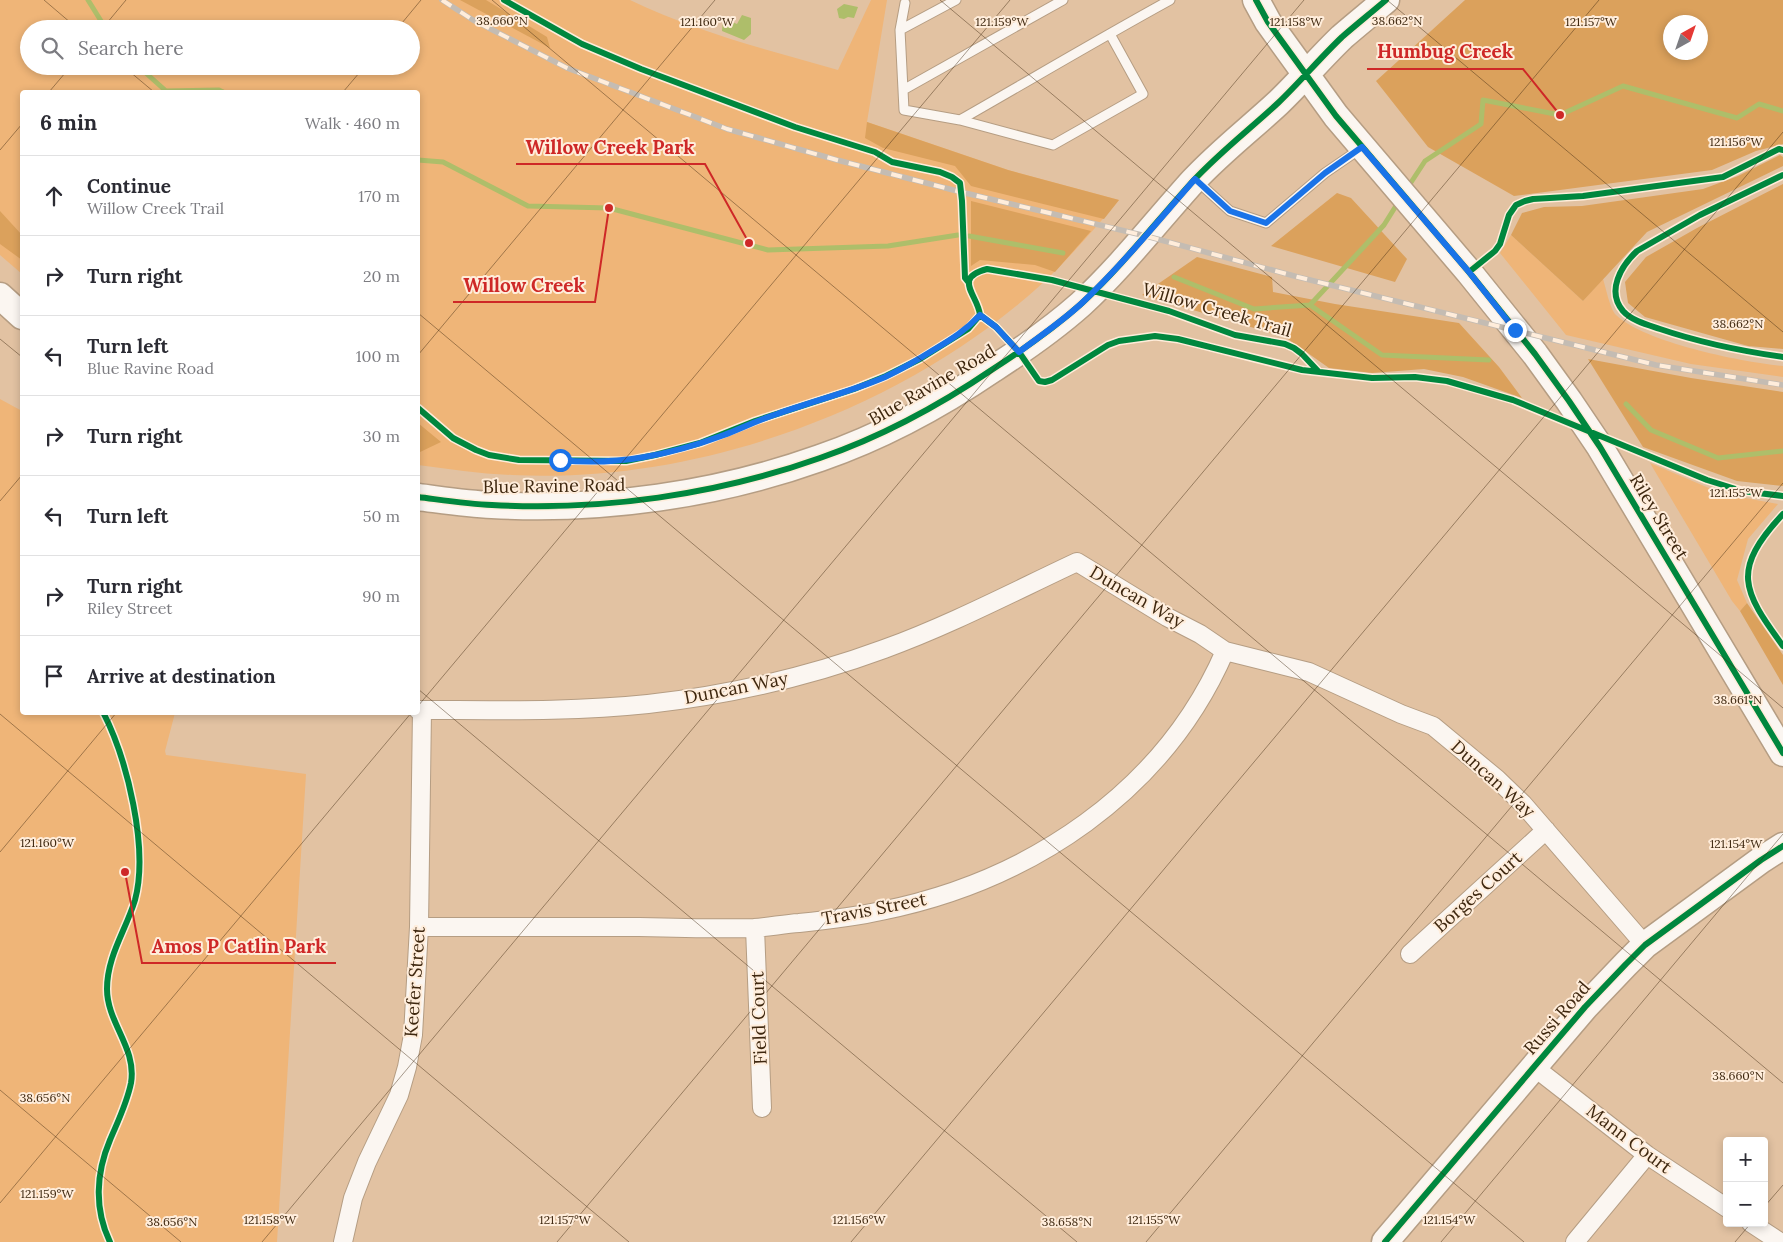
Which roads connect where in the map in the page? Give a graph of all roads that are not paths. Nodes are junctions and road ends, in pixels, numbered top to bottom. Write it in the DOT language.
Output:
graph roads {
  1 [pos="956,0"];
  2 [pos="1063,0"];
  3 [pos="1170,0"];
  4 [pos="1256,0"];
  5 [pos="1386,0"];
  6 [pos="905,3"];
  7 [pos="900,30"];
  8 [pos="1110,34"];
  9 [pos="1306,74"];
  10 [pos="903,90"];
  11 [pos="960,120"];
  12 [pos="1362,147"];
  13 [pos="1195,179"];
  14 [pos="0,296"];
  15 [pos="20,314"];
  16 [pos="420,497"];
  17 [pos="1225,651"];
  18 [pos="420,710"];
  19 [pos="420,715"];
  20 [pos="1783,753"];
  21 [pos="1546,830"];
  22 [pos="1783,846"];
  23 [pos="419,927"];
  24 [pos="755,928"];
  25 [pos="1646,945"];
  26 [pos="1410,954"];
  27 [pos="1534,1067"];
  28 [pos="762,1108"];
  29 [pos="1647,1155"];
  30 [pos="1723,1205"];
  31 [pos="1757,1227"];
  32 [pos="343,1242"];
  33 [pos="1385,1242"];
  34 [pos="1575,1242"];
  35 [pos="1780,1242"];
  1 -- 7 [label="lane"];
  2 -- 10 [label="lane"];
  3 -- 8 [label="lane"];
  4 -- 9 [label="main road, Riley Street"];
  5 -- 9 [label="main road, Blue Ravine Road"];
  6 -- 7 [label="lane"];
  7 -- 10 [label="lane"];
  8 -- 11 [label="lane"];
  8 -- 11 [label="lane"];
  9 -- 12 [label="main road, Riley Street"];
  9 -- 13 [label="main road, Blue Ravine Road"];
  10 -- 11 [label="lane"];
  12 -- 13 [label="lane"];
  12 -- 20 [label="main road, Riley Street"];
  13 -- 16 [label="main road, Blue Ravine Road"];
  14 -- 15 [label="main road"];
  17 -- 18 [label="street, Duncan Way"];
  17 -- 21 [label="street, Duncan Way"];
  17 -- 24 [label="street, Travis Street"];
  19 -- 23 [label="street, Keefer Street"];
  21 -- 25 [label="street, Duncan Way"];
  21 -- 26 [label="street, Borges Court"];
  22 -- 25 [label="main road, Russi Road"];
  23 -- 24 [label="street, Travis Street"];
  23 -- 32 [label="street, Keefer Street"];
  24 -- 28 [label="street, Field Court"];
  25 -- 27 [label="main road, Russi Road"];
  27 -- 29 [label="street, Mann Court"];
  27 -- 33 [label="main road, Russi Road"];
  29 -- 30 [label="street, Mann Court"];
  29 -- 34 [label="street"];
  31 -- 35 [label="street"];
}
